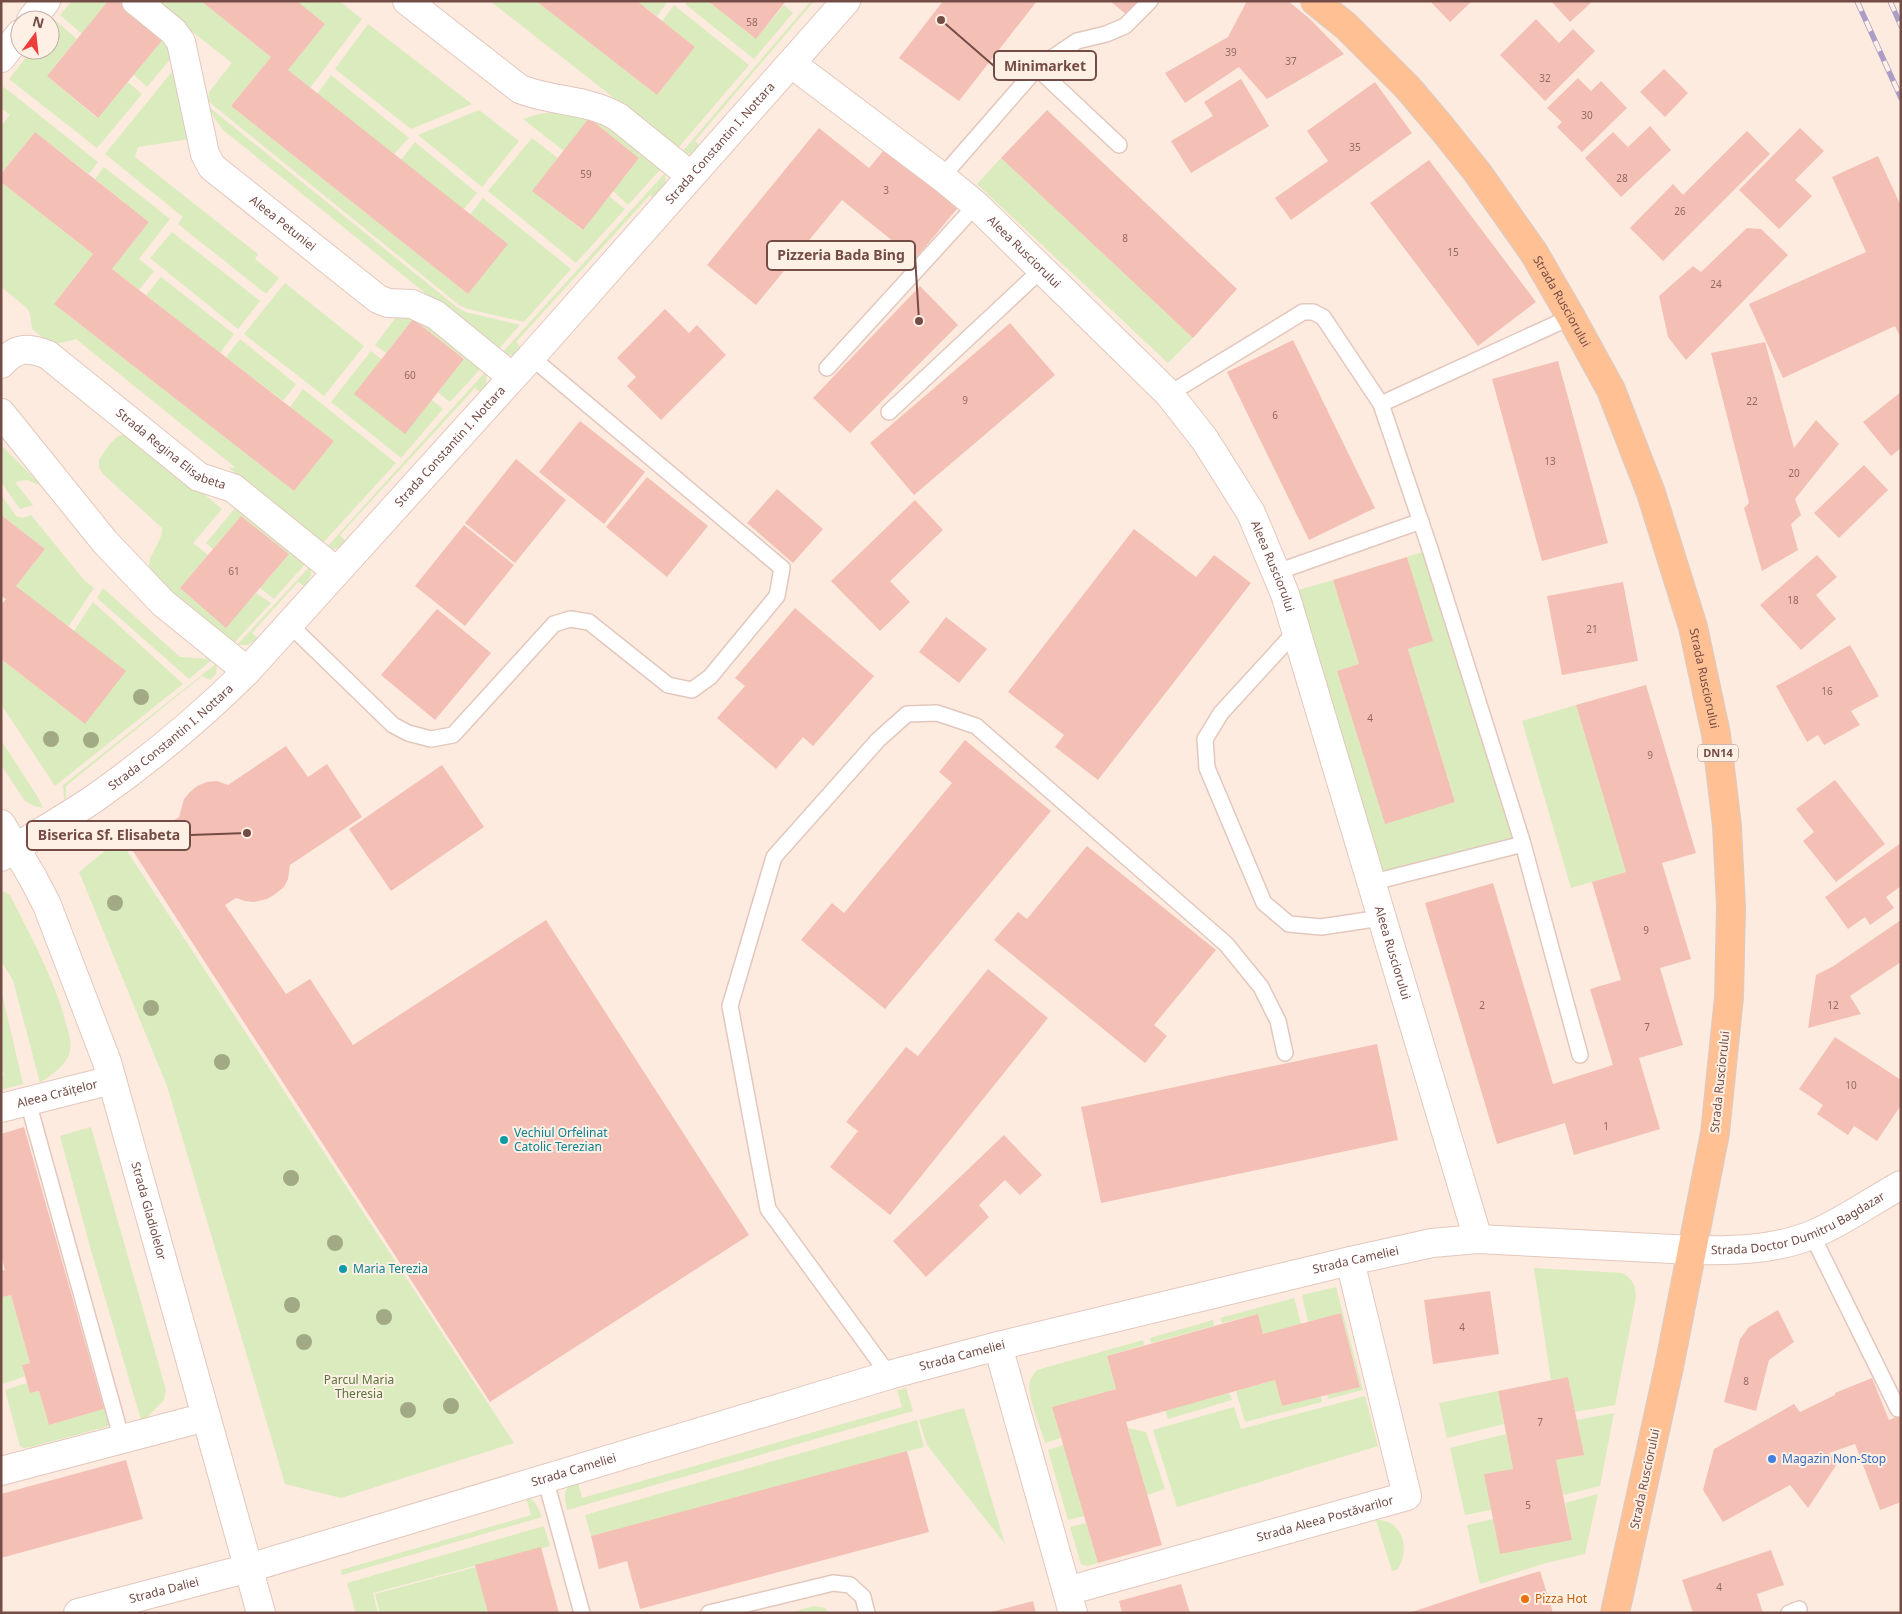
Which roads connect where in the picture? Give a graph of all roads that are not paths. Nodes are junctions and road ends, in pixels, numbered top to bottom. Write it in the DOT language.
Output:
graph roads {
  1 [pos="136,1"];
  2 [pos="407,1"];
  3 [pos="846,1"];
  4 [pos="1150,1"];
  5 [pos="1315,1"];
  6 [pos="10,47"];
  7 [pos="1,58"];
  8 [pos="792,64"];
  9 [pos="1037,68"];
  10 [pos="1119,145"];
  11 [pos="691,176"];
  12 [pos="942,177"];
  13 [pos="976,205"];
  14 [pos="1041,270"];
  15 [pos="1572,317"];
  16 [pos="531,357"];
  17 [pos="1,364"];
  18 [pos="827,368"];
  19 [pos="512,377"];
  20 [pos="1169,394"];
  21 [pos="1381,404"];
  22 [pos="889,412"];
  23 [pos="1,413"];
  24 [pos="1421,521"];
  25 [pos="336,571"];
  26 [pos="1277,572"];
  27 [pos="289,624"];
  28 [pos="1296,631"];
  29 [pos="247,671"];
  30 [pos="1,824"];
  31 [pos="1523,844"];
  32 [pos="9,852"];
  33 [pos="1370,883"];
  34 [pos="1381,918"];
  35 [pos="1285,1052"];
  36 [pos="1580,1055"];
  37 [pos="112,1080"];
  38 [pos="28,1102"];
  39 [pos="1,1108"];
  40 [pos="1901,1185"];
  41 [pos="1812,1235"];
  42 [pos="1478,1239"];
  43 [pos="1692,1250"];
  44 [pos="1350,1261"];
  45 [pos="998,1346"];
  46 [pos="889,1375"];
  47 [pos="1898,1409"];
  48 [pos="206,1417"];
  49 [pos="122,1440"];
  50 [pos="2,1466"];
  51 [pos="545,1478"];
  52 [pos="249,1568"];
  53 [pos="1070,1602"];
  54 [pos="78,1613"];
  55 [pos="262,1613"];
  56 [pos="582,1613"];
  57 [pos="709,1613"];
  58 [pos="867,1613"];
  59 [pos="1615,1613"];
  1 -- 19 [label="street, Aleea Petuniei"];
  2 -- 11 [label="street"];
  3 -- 8 [label="street, Strada Constantin I. Nottara"];
  4 -- 9 [label="lane"];
  5 -- 15 [label="main road, Strada Rusciorului / DN14"];
  6 -- 7 [label="street"];
  8 -- 11 [label="street, Strada Constantin I. Nottara"];
  8 -- 12 [label="street, Aleea Rusciorului"];
  9 -- 10 [label="lane"];
  9 -- 12 [label="lane"];
  11 -- 16 [label="street, Strada Constantin I. Nottara"];
  12 -- 13 [label="street, Aleea Rusciorului"];
  13 -- 14 [label="street, Aleea Rusciorului"];
  13 -- 18 [label="lane"];
  14 -- 20 [label="street, Aleea Rusciorului"];
  14 -- 22 [label="lane"];
  15 -- 21 [label="lane"];
  15 -- 43 [label="main road, Strada Rusciorului / DN14"];
  16 -- 19 [label="street, Strada Constantin I. Nottara"];
  16 -- 27 [label="lane"];
  17 -- 25 [label="street, Strada Regina Elisabeta"];
  19 -- 25 [label="street, Strada Constantin I. Nottara"];
  20 -- 21 [label="lane"];
  20 -- 26 [label="street, Aleea Rusciorului"];
  21 -- 24 [label="lane"];
  23 -- 29 [label="street"];
  24 -- 26 [label="lane"];
  24 -- 31 [label="lane"];
  25 -- 27 [label="street, Strada Constantin I. Nottara"];
  26 -- 28 [label="street, Aleea Rusciorului"];
  27 -- 29 [label="street, Strada Constantin I. Nottara"];
  28 -- 33 [label="street, Aleea Rusciorului"];
  28 -- 34 [label="lane"];
  29 -- 32 [label="street, Strada Constantin I. Nottara"];
  30 -- 32 [label="street, Strada Gladiolelor"];
  31 -- 33 [label="lane"];
  31 -- 36 [label="lane"];
  32 -- 37 [label="street, Strada Gladiolelor"];
  33 -- 34 [label="street, Aleea Rusciorului"];
  34 -- 42 [label="street, Aleea Rusciorului"];
  35 -- 46 [label="lane"];
  37 -- 38 [label="street, Aleea Crăițelor"];
  37 -- 48 [label="street, Strada Gladiolelor"];
  38 -- 39 [label="street, Aleea Crăițelor"];
  38 -- 49 [label="lane"];
  40 -- 41 [label="street, Strada Doctor Dumitru Bagdazar"];
  41 -- 43 [label="street, Strada Doctor Dumitru Bagdazar"];
  41 -- 47 [label="lane"];
  42 -- 43 [label="street, Strada Cameliei"];
  42 -- 44 [label="street, Strada Cameliei"];
  43 -- 59 [label="main road, Strada Rusciorului / DN14"];
  44 -- 45 [label="street, Strada Cameliei"];
  44 -- 53 [label="street, Strada Aleea Postăvarilor"];
  45 -- 46 [label="street, Strada Cameliei"];
  45 -- 53 [label="street, Strada Aleea Postăvarilor"];
  46 -- 51 [label="street, Strada Cameliei"];
  48 -- 49 [label="street"];
  48 -- 52 [label="street, Strada Gladiolelor"];
  49 -- 50 [label="street"];
  51 -- 52 [label="street, Strada Cameliei"];
  51 -- 56 [label="lane"];
  52 -- 54 [label="street, Strada Daliei"];
  52 -- 55 [label="street, Strada Gladiolelor"];
  57 -- 58 [label="lane"];
}
